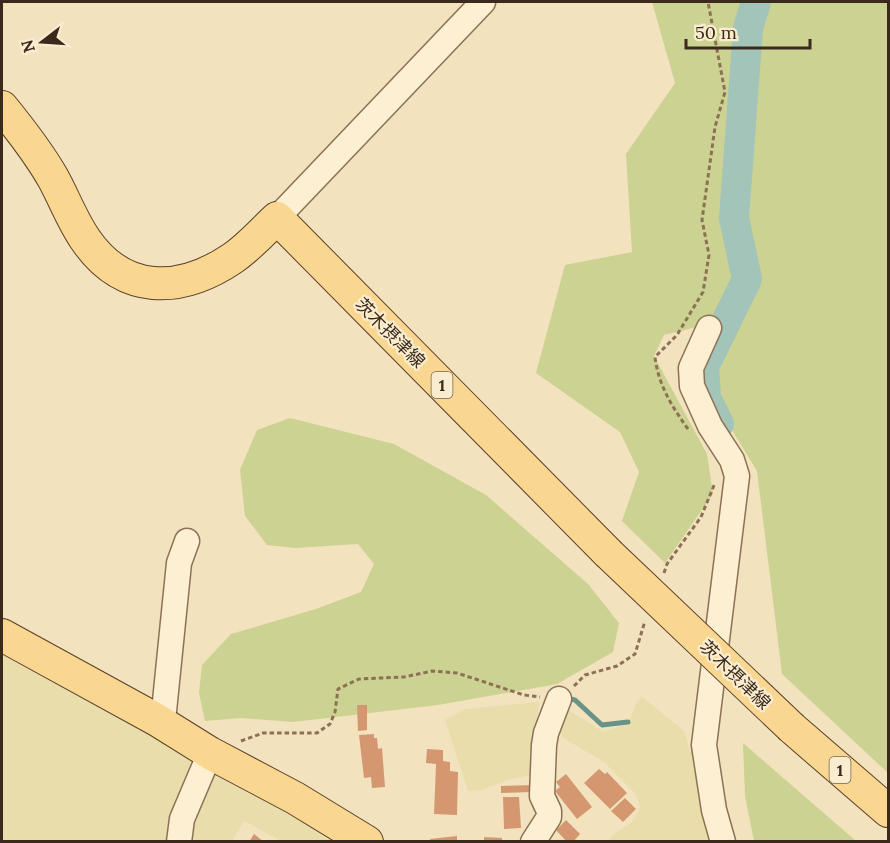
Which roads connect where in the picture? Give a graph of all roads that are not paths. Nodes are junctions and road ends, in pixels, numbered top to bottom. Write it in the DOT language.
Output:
graph roads {
  1 [pos="483,2"];
  2 [pos="2,107"];
  3 [pos="277,218"];
  4 [pos="709,328"];
  5 [pos="187,541"];
  6 [pos="2,634"];
  7 [pos="560,699"];
  8 [pos="157,720"];
  9 [pos="210,753"];
  10 [pos="888,811"];
  11 [pos="179,842"];
  12 [pos="367,842"];
  13 [pos="533,842"];
  14 [pos="723,842"];
  1 -- 3 [label="street"];
  2 -- 3 [label="main road"];
  3 -- 10 [label="main road, 茨木摂津線 / 1, bridge"];
  4 -- 14 [label="street"];
  5 -- 8 [label="street"];
  6 -- 8 [label="main road"];
  7 -- 13 [label="street"];
  8 -- 9 [label="main road"];
  9 -- 11 [label="street"];
  9 -- 12 [label="main road"];
}
